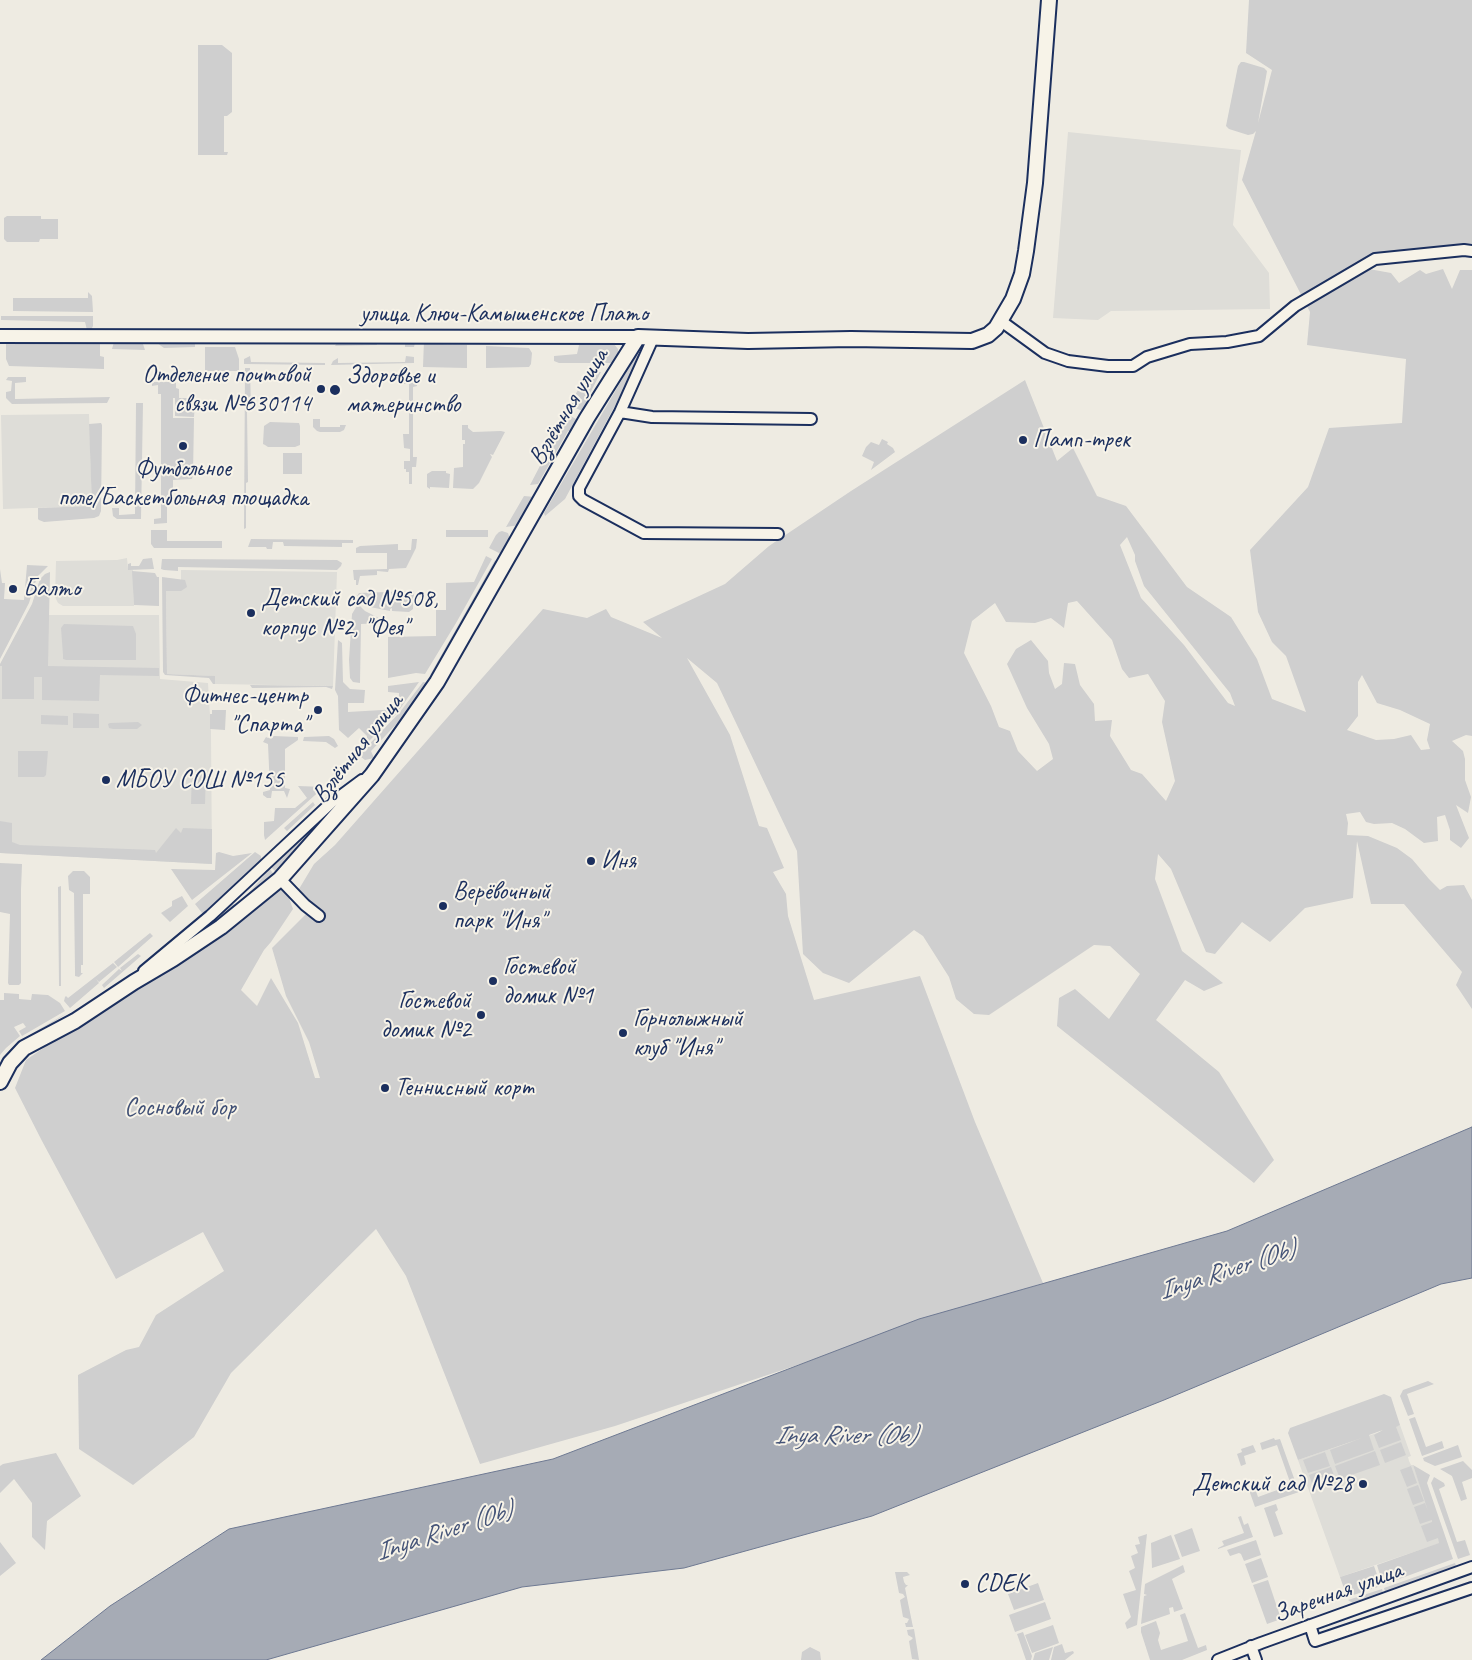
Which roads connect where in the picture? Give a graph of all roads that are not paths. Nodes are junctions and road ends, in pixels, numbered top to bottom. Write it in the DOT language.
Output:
graph roads {
  1 [pos="1049,0"];
  2 [pos="1472,251"];
  3 [pos="1001,321"];
  4 [pos="610,335"];
  5 [pos="0,336"];
  6 [pos="654,336"];
  7 [pos="638,337"];
  8 [pos="621,362"];
  9 [pos="620,412"];
  10 [pos="812,419"];
  11 [pos="778,534"];
  12 [pos="372,775"];
  13 [pos="280,879"];
  14 [pos="319,916"];
  15 [pos="134,982"];
  16 [pos="0,1082"];
  17 [pos="1472,1567"];
  18 [pos="1472,1588"];
  19 [pos="1310,1626"];
  20 [pos="1252,1646"];
  21 [pos="1218,1660"];
  22 [pos="1256,1660"];
  1 -- 3 [label="main road, улица Ключ-Камышенское Плато"];
  2 -- 3 [label="street"];
  3 -- 6 [label="main road, улица Ключ-Камышенское Плато"];
  4 -- 5 [label="street, улица Ключ-Камышенское Плато"];
  4 -- 7 [label="street, улица Ключ-Камышенское Плато"];
  4 -- 8 [label="street"];
  6 -- 7 [label="main road, улица Ключ-Камышенское Плато"];
  6 -- 9 [label="street"];
  7 -- 8 [label="main road, Взлётная улица"];
  8 -- 12 [label="main road, Взлётная улица"];
  9 -- 10 [label="street"];
  9 -- 11 [label="street"];
  12 -- 13 [label="main road, Взлётная улица"];
  12 -- 15 [label="street"];
  13 -- 14 [label="street"];
  13 -- 15 [label="main road, Взлётная улица"];
  15 -- 16 [label="main road, Взлётная улица"];
  17 -- 19 [label="street, Заречная улица"];
  18 -- 19 [label="street"];
  19 -- 20 [label="street, Заречная улица"];
  20 -- 21 [label="street, Заречная улица"];
  20 -- 22 [label="street"];
}
